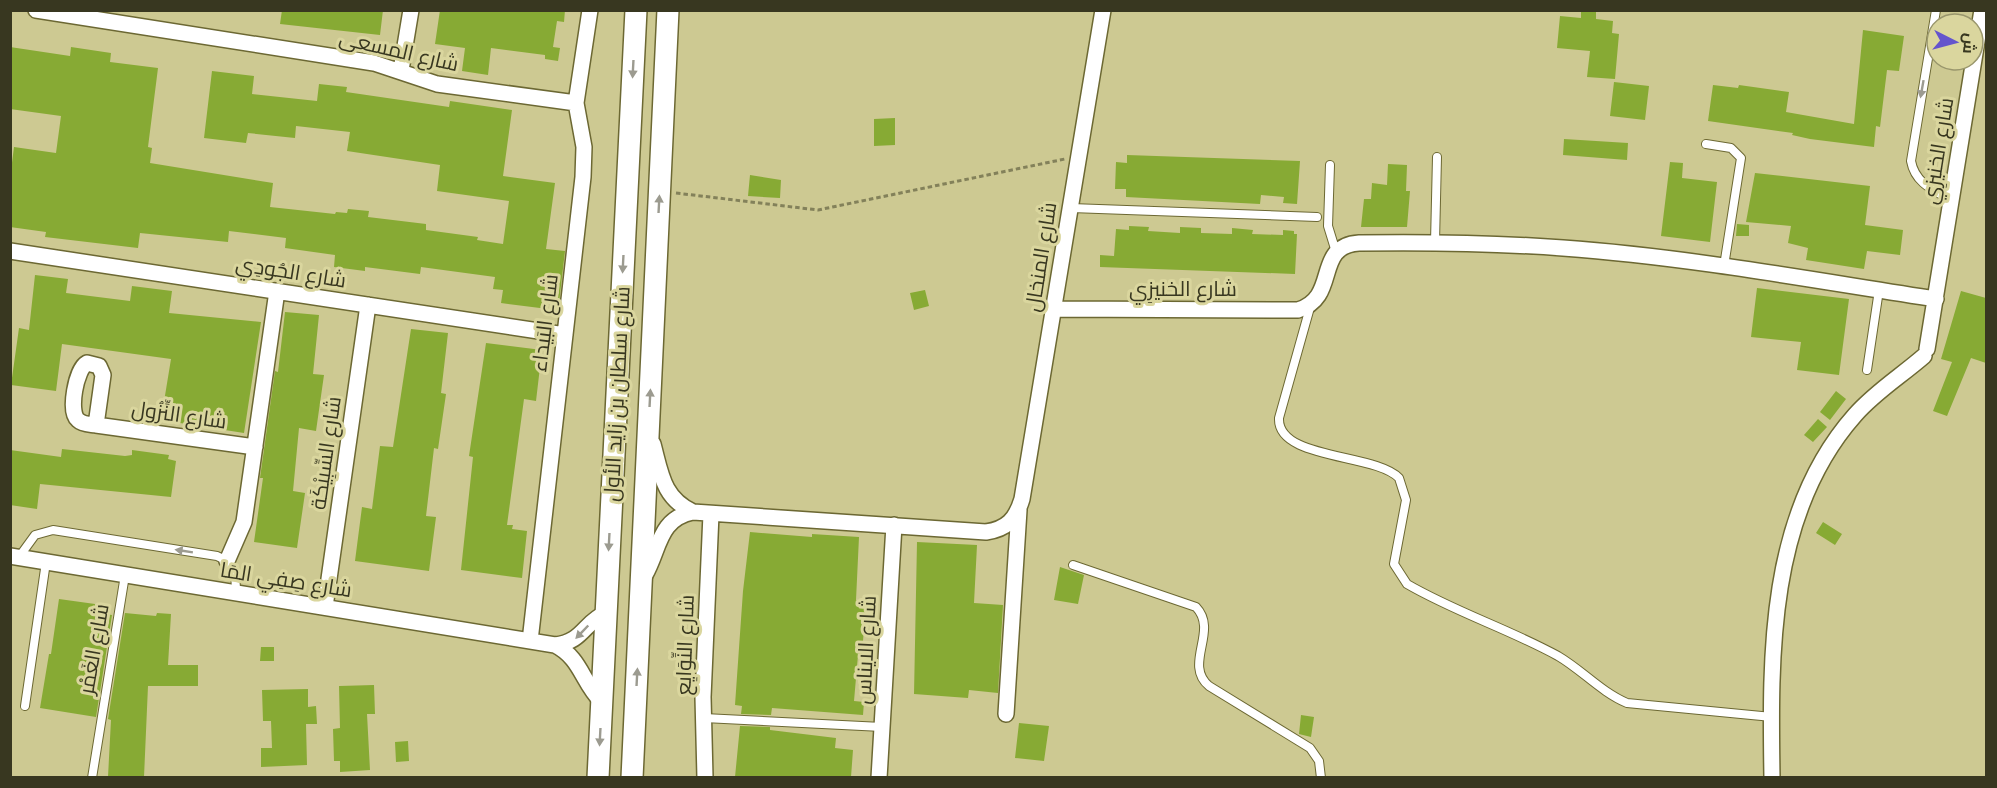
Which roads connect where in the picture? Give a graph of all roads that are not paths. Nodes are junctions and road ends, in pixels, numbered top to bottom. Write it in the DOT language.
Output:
graph roads {
  1 [pos="36,10"];
  2 [pos="411,10"];
  3 [pos="590,10"];
  4 [pos="636,10"];
  5 [pos="668,10"];
  6 [pos="1103,10"];
  7 [pos="1936,10"];
  8 [pos="1982,10"];
  9 [pos="401,70"];
  10 [pos="576,103"];
  11 [pos="1706,144"];
  12 [pos="1437,157"];
  13 [pos="1330,165"];
  14 [pos="1952,201"];
  15 [pos="1071,208"];
  16 [pos="1323,218"];
  17 [pos="1435,242"];
  18 [pos="10,251"];
  19 [pos="1336,252"];
  20 [pos="1724,266"];
  21 [pos="1879,290"];
  22 [pos="277,291"];
  23 [pos="1936,299"];
  24 [pos="1311,304"];
  25 [pos="368,305"];
  26 [pos="1054,309"];
  27 [pos="565,335"];
  28 [pos="1867,370"];
  29 [pos="96,425"];
  30 [pos="649,432"];
  31 [pos="255,447"];
  32 [pos="1018,510"];
  33 [pos="693,512"];
  34 [pos="711,514"];
  35 [pos="894,525"];
  36 [pos="15,557"];
  37 [pos="227,561"];
  38 [pos="46,562"];
  39 [pos="1073,565"];
  40 [pos="125,575"];
  41 [pos="641,581"];
  42 [pos="236,593"];
  43 [pos="325,607"];
  44 [pos="606,613"];
  45 [pos="530,641"];
  46 [pos="555,645"];
  47 [pos="601,701"];
  48 [pos="25,706"];
  49 [pos="1006,714"];
  50 [pos="1772,717"];
  51 [pos="704,718"];
  52 [pos="882,727"];
  53 [pos="92,777"];
  54 [pos="597,777"];
  55 [pos="632,777"];
  56 [pos="705,777"];
  57 [pos="879,777"];
  58 [pos="1321,777"];
  59 [pos="1772,777"];
  1 -- 9 [label="street, شارع المسعى"];
  2 -- 9 [label="street"];
  3 -- 10 [label="street, شارع البَيداء"];
  4 -- 44 [label="main road, شارع سلطان بن زايد الأول, one-way"];
  30 -- 5 [label="main road, شارع سلطان بن زايد الأول, one-way"];
  6 -- 15 [label="street, شارع المنخال"];
  7 -- 14 [label="lane, one-way"];
  8 -- 14 [label="street, شارع الخنيزِي"];
  9 -- 10 [label="street, شارع المسعى"];
  10 -- 27 [label="street, شارع البَيداء"];
  11 -- 20 [label="lane"];
  12 -- 17 [label="lane"];
  13 -- 16 [label="lane"];
  14 -- 23 [label="street, شارع الخنيزِي"];
  15 -- 16 [label="lane"];
  15 -- 26 [label="street, شارع المنخال"];
  16 -- 19 [label="lane"];
  17 -- 19 [label="street"];
  17 -- 20 [label="street"];
  18 -- 22 [label="street, شارع الجُودِي"];
  19 -- 24 [label="street"];
  20 -- 21 [label="street"];
  21 -- 23 [label="street"];
  21 -- 28 [label="lane"];
  22 -- 25 [label="street, شارع الجُودِي"];
  22 -- 31 [label="street"];
  23 -- 50 [label="street, شارع الخنيزِي"];
  24 -- 26 [label="street, شارع الخنيزِي"];
  24 -- 50 [label="lane"];
  25 -- 27 [label="street, شارع الجُودِي"];
  25 -- 43 [label="street, شارع السِّبِيْكَة"];
  26 -- 32 [label="street, شارع المنخال"];
  27 -- 45 [label="street, شارع البَيداء"];
  29 -- 31 [label="street, شارع النِّزُول"];
  30 -- 33 [label="street"];
  30 -- 41 [label="main road, شارع سلطان بن زايد الأول"];
  31 -- 37 [label="street"];
  32 -- 35 [label="street"];
  32 -- 49 [label="street, شارع المنخال"];
  33 -- 34 [label="street"];
  33 -- 41 [label="street"];
  34 -- 35 [label="street"];
  34 -- 51 [label="street, شارع النِّوَايِع"];
  35 -- 52 [label="street, شارع الايناس"];
  37 -- 36 [label="lane, one-way"];
  36 -- 38 [label="street, شارع صِفِي المَا"];
  37 -- 42 [label="lane"];
  38 -- 40 [label="street, شارع صِفِي المَا"];
  38 -- 48 [label="lane"];
  39 -- 58 [label="lane"];
  40 -- 42 [label="street, شارع صِفِي المَا"];
  40 -- 53 [label="lane, شارع الغَمْر"];
  55 -- 41 [label="main road, شارع سلطان بن زايد الأول, one-way"];
  42 -- 43 [label="street, شارع صِفِي المَا"];
  43 -- 45 [label="street, شارع صِفِي المَا"];
  44 -- 46 [label="street, one-way"];
  44 -- 47 [label="main road, شارع سلطان بن زايد الأول"];
  45 -- 46 [label="street, شارع صِفِي المَا"];
  46 -- 47 [label="street"];
  47 -- 54 [label="main road, شارع سلطان بن زايد الأول, one-way"];
  50 -- 59 [label="street"];
  51 -- 52 [label="lane"];
  51 -- 56 [label="street, شارع النِّوَايِع"];
  52 -- 57 [label="street, شارع الايناس"];
}
